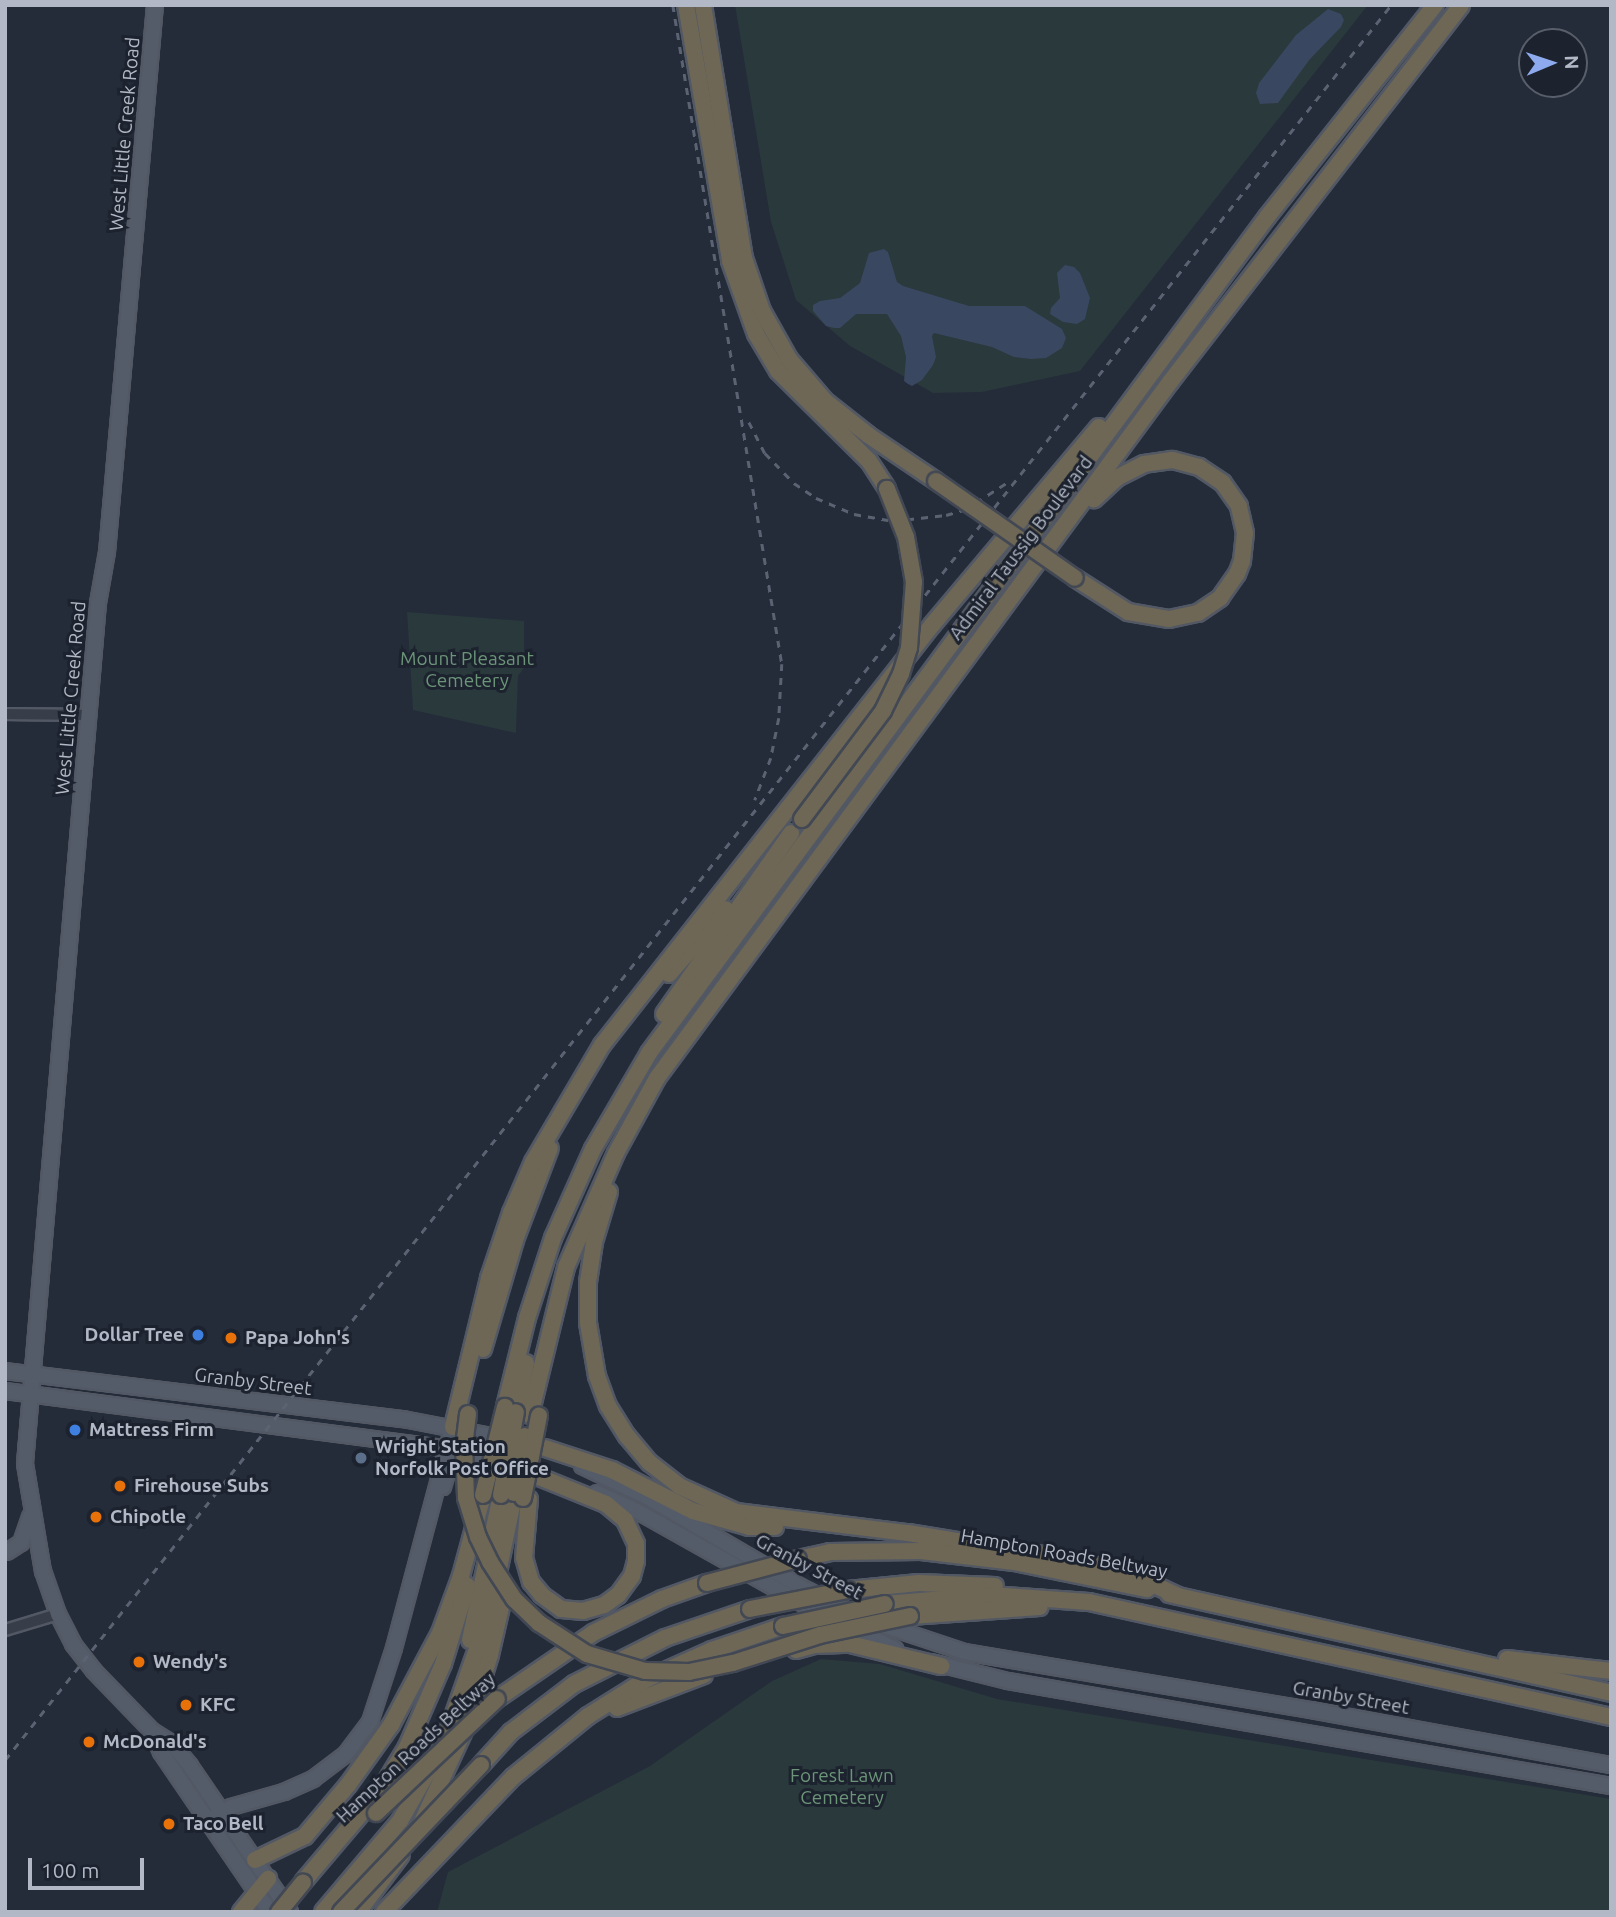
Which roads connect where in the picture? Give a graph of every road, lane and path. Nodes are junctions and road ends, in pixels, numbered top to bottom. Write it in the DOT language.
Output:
graph roads {
  1 [pos="155,5"];
  2 [pos="686,5"];
  3 [pos="704,5"];
  4 [pos="1428,5"];
  5 [pos="1435,5"];
  6 [pos="1461,5"];
  7 [pos="1272,211"];
  8 [pos="940,693"];
  9 [pos="5,715"];
  10 [pos="89,715"];
  11 [pos="791,832"];
  12 [pos="583,1079"];
  13 [pos="564,1113"];
  14 [pos="629,1126"];
  15 [pos="593,1149"];
  16 [pos="5,1371"];
  17 [pos="31,1375"];
  18 [pos="5,1391"];
  19 [pos="29,1395"];
  20 [pos="522,1413"];
  21 [pos="455,1423"];
  22 [pos="545,1448"];
  23 [pos="450,1450"];
  24 [pos="490,1456"];
  25 [pos="507,1496"];
  26 [pos="31,1512"];
  27 [pos="834,1525"];
  28 [pos="7,1552"];
  29 [pos="1178,1596"];
  30 [pos="1143,1612"];
  31 [pos="58,1614"];
  32 [pos="1184,1621"];
  33 [pos="5,1630"];
  34 [pos="1367,1637"];
  35 [pos="941,1666"];
  36 [pos="1611,1671"];
  37 [pos="1611,1693"];
  38 [pos="1611,1717"];
  39 [pos="152,1731"];
  40 [pos="1611,1765"];
  41 [pos="513,1777"];
  42 [pos="1611,1786"];
  43 [pos="255,1800"];
  44 [pos="222,1812"];
  45 [pos="208,1821"];
  46 [pos="255,1860"];
  47 [pos="268,1880"];
  48 [pos="304,1885"];
  49 [pos="257,1892"];
  50 [pos="240,1912"];
  51 [pos="270,1912"];
  52 [pos="279,1912"];
  53 [pos="288,1912"];
  54 [pos="323,1912"];
  55 [pos="341,1912"];
  56 [pos="358,1912"];
  57 [pos="384,1912"];
  1 -- 10 [label="main road, West Little Creek Road"];
  2 -- 11 [label="highway, bridge"];
  3 -- 8 [label="highway, bridge"];
  4 -- 7 [label="highway"];
  5 -- 7 [label="highway"];
  6 -- 8 [label="highway, Admiral Taussig Boulevard"];
  7 -- 12 [label="highway"];
  7 -- 15 [label="highway"];
  8 -- 14 [label="highway, Admiral Taussig Boulevard"];
  9 -- 10 [label="street"];
  10 -- 17 [label="main road, West Little Creek Road"];
  11 -- 12 [label="highway"];
  11 -- 15 [label="highway"];
  12 -- 13 [label="highway"];
  13 -- 21 [label="highway"];
  13 -- 21 [label="highway"];
  14 -- 20 [label="highway"];
  14 -- 27 [label="highway"];
  15 -- 20 [label="highway"];
  16 -- 17 [label="main road, Granby Street"];
  17 -- 19 [label="main road, West Little Creek Road"];
  17 -- 21 [label="main road, Granby Street"];
  18 -- 19 [label="main road, Granby Street"];
  19 -- 23 [label="main road, Granby Street"];
  19 -- 26 [label="main road, West Little Creek Road"];
  20 -- 24 [label="highway, bridge"];
  20 -- 25 [label="highway, bridge"];
  20 -- 25 [label="highway, bridge"];
  21 -- 22 [label="main road, Granby Street"];
  21 -- 23 [label="main road"];
  21 -- 32 [label="highway, bridge"];
  22 -- 27 [label="highway"];
  22 -- 40 [label="main road, Granby Street"];
  23 -- 24 [label="main road, Granby Street"];
  23 -- 43 [label="main road"];
  24 -- 25 [label="highway, bridge"];
  24 -- 25 [label="highway"];
  24 -- 35 [label="main road, Granby Street"];
  25 -- 46 [label="highway"];
  25 -- 48 [label="highway"];
  25 -- 54 [label="highway"];
  25 -- 56 [label="highway"];
  26 -- 28 [label="main road"];
  26 -- 31 [label="main road, West Little Creek Road"];
  27 -- 29 [label="highway"];
  29 -- 34 [label="highway, Hampton Roads Beltway"];
  29 -- 48 [label="highway, Hampton Roads Beltway, bridge"];
  30 -- 32 [label="highway"];
  30 -- 41 [label="highway, bridge"];
  30 -- 55 [label="highway, bridge"];
  31 -- 33 [label="street"];
  31 -- 39 [label="main road, West Little Creek Road"];
  32 -- 38 [label="highway"];
  34 -- 36 [label="highway"];
  34 -- 37 [label="highway, Hampton Roads Beltway"];
  35 -- 41 [label="highway"];
  35 -- 42 [label="main road, Granby Street"];
  39 -- 44 [label="main road"];
  39 -- 45 [label="main road"];
  41 -- 57 [label="highway"];
  43 -- 44 [label="main road"];
  43 -- 46 [label="main road"];
  44 -- 45 [label="main road"];
  44 -- 46 [label="main road"];
  45 -- 49 [label="main road"];
  46 -- 47 [label="main road"];
  47 -- 49 [label="highway"];
  47 -- 53 [label="main road"];
  48 -- 52 [label="highway, bridge"];
  48 -- 53 [label="highway, Hampton Roads Beltway"];
  49 -- 50 [label="highway"];
  49 -- 51 [label="main road"];
}
